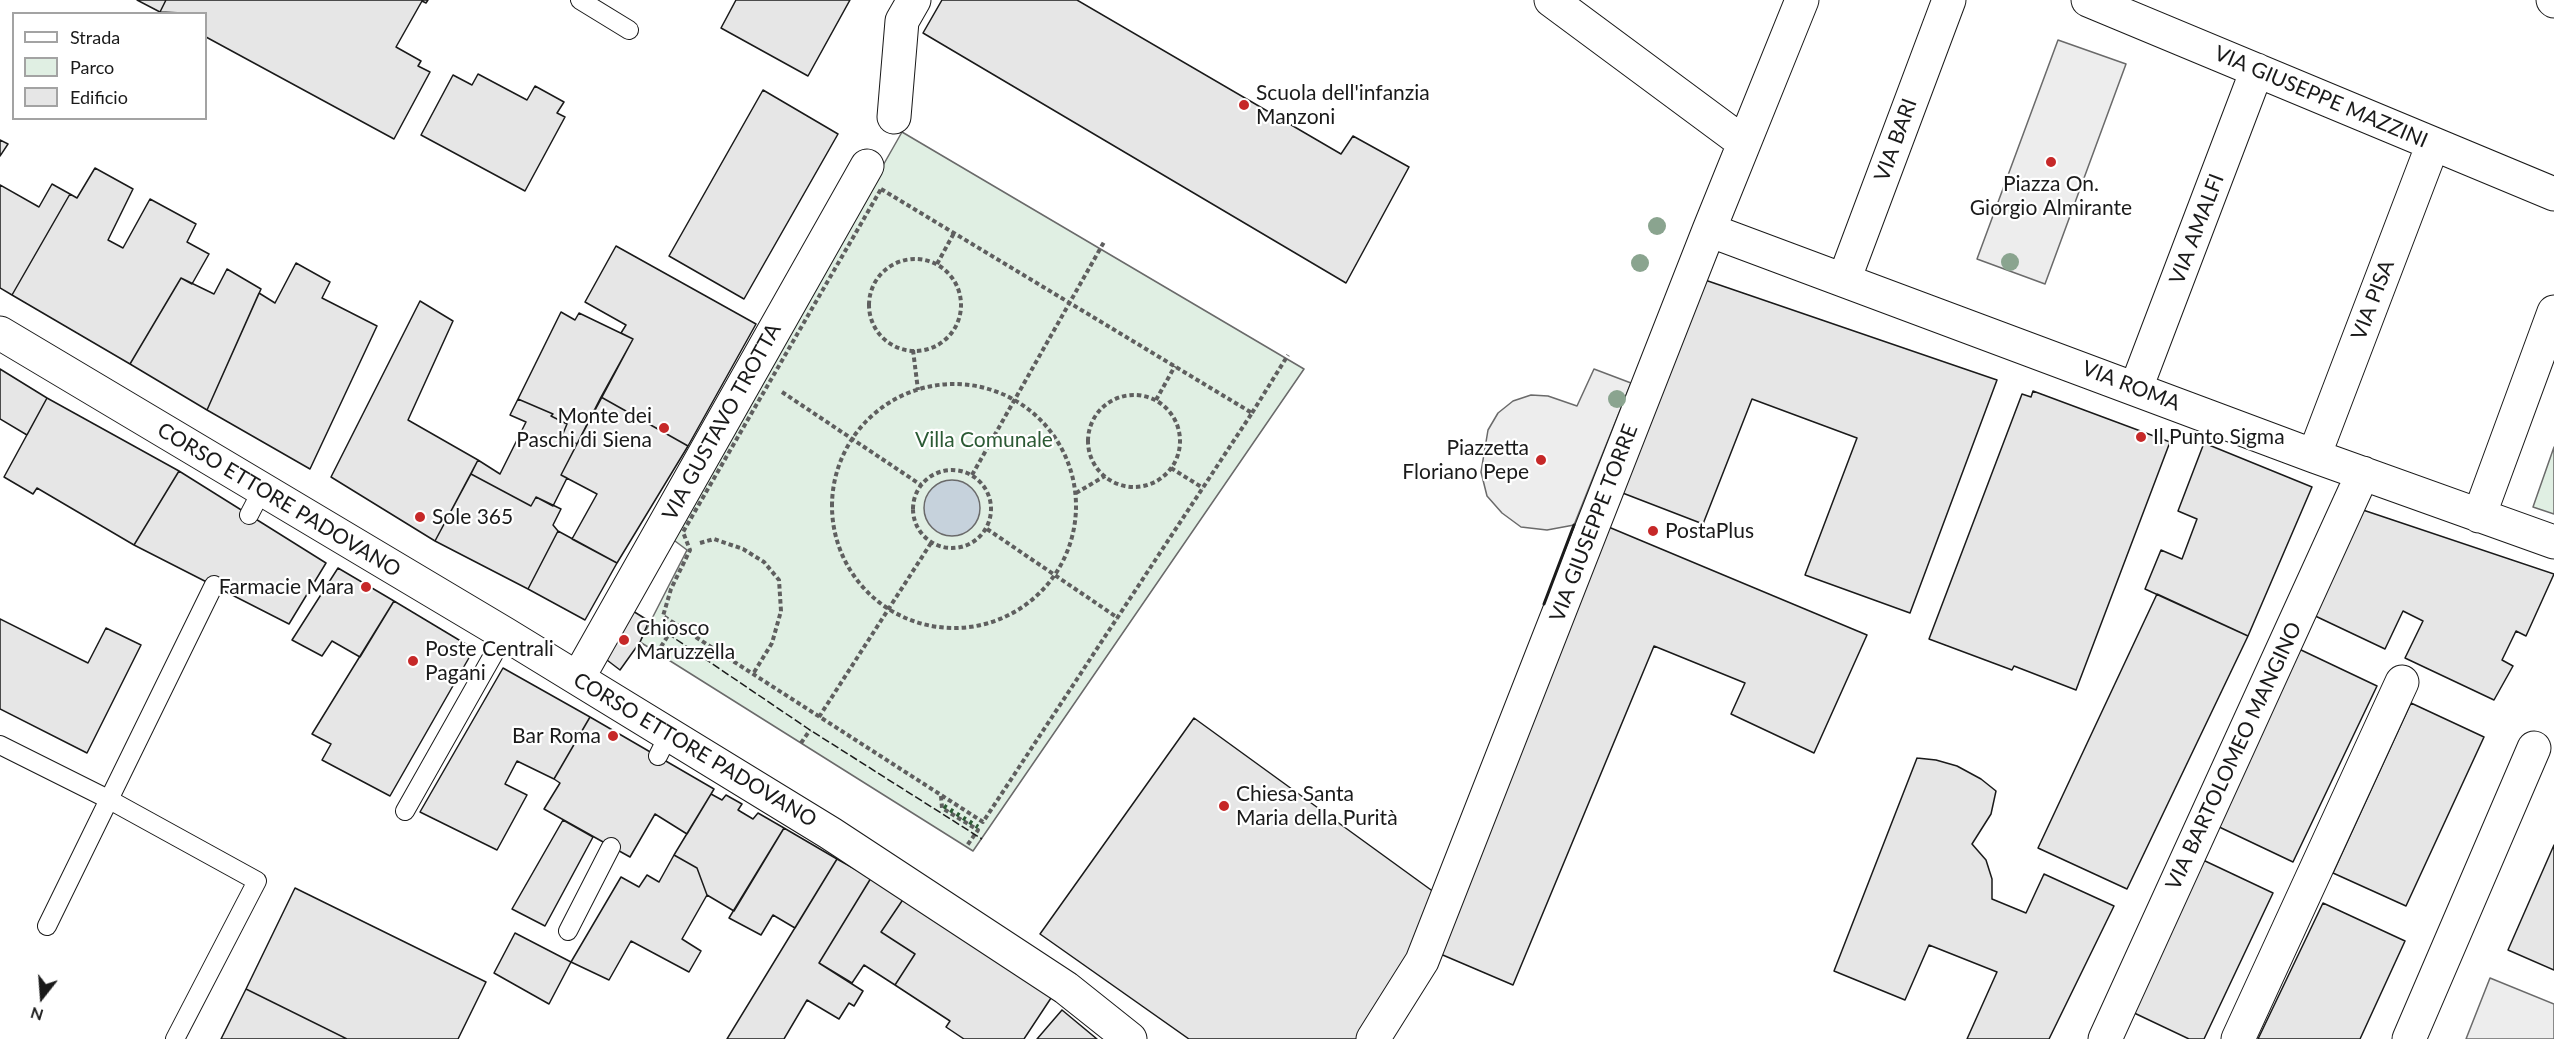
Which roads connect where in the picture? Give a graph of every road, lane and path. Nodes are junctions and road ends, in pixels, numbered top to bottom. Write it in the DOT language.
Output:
graph roads {
  1 [pos="580,0"];
  2 [pos="914,0"];
  3 [pos="1551,0"];
  4 [pos="1802,0"];
  5 [pos="1949,0"];
  6 [pos="2088,0"];
  7 [pos="629,30"];
  8 [pos="2257,70"];
  9 [pos="894,117"];
  10 [pos="1744,142"];
  11 [pos="2433,144"];
  12 [pos="867,166"];
  13 [pos="2554,194"];
  14 [pos="1709,230"];
  15 [pos="954,233"];
  16 [pos="1104,242"];
  17 [pos="937,264"];
  18 [pos="1844,280"];
  19 [pos="1070,303"];
  20 [pos="2554,312"];
  21 [pos="0,333"];
  22 [pos="913,351"];
  23 [pos="1288,356"];
  24 [pos="1175,366"];
  25 [pos="769,383"];
  26 [pos="2136,388"];
  27 [pos="918,390"];
  28 [pos="1014,400"];
  29 [pos="1156,400"];
  30 [pos="1252,413"];
  31 [pos="852,439"];
  32 [pos="2314,456"];
  33 [pos="1171,468"];
  34 [pos="2363,473"];
  35 [pos="972,475"];
  36 [pos="1105,476"];
  37 [pos="921,485"];
  38 [pos="1203,488"];
  39 [pos="1076,493"];
  40 [pos="2479,516"];
  41 [pos="987,529"];
  42 [pos="2554,542"];
  43 [pos="931,543"];
  44 [pos="690,550"];
  45 [pos="1055,576"];
  46 [pos="214,585"];
  47 [pos="888,610"];
  48 [pos="1118,618"];
  49 [pos="505,634"];
  50 [pos="669,634"];
  51 [pos="657,653"];
  52 [pos="753,674"];
  53 [pos="578,678"];
  54 [pos="2402,682"];
  55 [pos="819,717"];
  56 [pos="810,730"];
  57 [pos="801,743"];
  58 [pos="0,745"];
  59 [pos="2535,748"];
  60 [pos="941,796"];
  61 [pos="108,799"];
  62 [pos="405,811"];
  63 [pos="983,822"];
  64 [pos="978,830"];
  65 [pos="610,847"];
  66 [pos="966,847"];
  67 [pos="47,926"];
  68 [pos="568,930"];
  69 [pos="175,1039"];
  70 [pos="1130,1039"];
  71 [pos="1373,1039"];
  72 [pos="2105,1039"];
  73 [pos="2238,1039"];
  74 [pos="2409,1039"];
  1 -- 7 [label="lane"];
  2 -- 9 [label="street"];
  3 -- 10 [label="street"];
  4 -- 10 [label="street, VIA GIUSEPPE TORRE"];
  5 -- 18 [label="street, VIA BARI"];
  6 -- 8 [label="street, VIA GIUSEPPE MAZZINI"];
  8 -- 11 [label="street, VIA GIUSEPPE MAZZINI"];
  8 -- 26 [label="street, VIA AMALFI"];
  10 -- 14 [label="street, VIA GIUSEPPE TORRE"];
  11 -- 13 [label="street, VIA GIUSEPPE MAZZINI"];
  11 -- 32 [label="street, VIA PISA"];
  12 -- 53 [label="street, VIA GUSTAVO TROTTA"];
  14 -- 18 [label="street, VIA ROMA"];
  14 -- 71 [label="street, VIA GIUSEPPE TORRE"];
  15 -- 17 [label="path"];
  15 -- 19 [label="path"];
  15 -- 25 [label="path"];
  16 -- 19 [label="path"];
  17 -- 22 [label="path"];
  17 -- 22 [label="path"];
  18 -- 26 [label="street, VIA ROMA"];
  19 -- 24 [label="path"];
  19 -- 28 [label="path"];
  20 -- 40 [label="street"];
  21 -- 49 [label="street, CORSO ETTORE PADOVANO"];
  22 -- 27 [label="path"];
  23 -- 30 [label="path"];
  24 -- 29 [label="path"];
  24 -- 30 [label="path"];
  25 -- 31 [label="path"];
  25 -- 44 [label="path"];
  26 -- 32 [label="street, VIA ROMA"];
  27 -- 28 [label="path"];
  27 -- 31 [label="path"];
  28 -- 35 [label="path"];
  28 -- 39 [label="path"];
  29 -- 33 [label="path"];
  29 -- 36 [label="path"];
  30 -- 38 [label="path"];
  31 -- 37 [label="path"];
  31 -- 47 [label="path"];
  32 -- 34 [label="street, VIA ROMA"];
  33 -- 36 [label="path"];
  33 -- 38 [label="path"];
  34 -- 40 [label="street, VIA ROMA"];
  34 -- 72 [label="street, VIA BARTOLOMEO MANGINO"];
  35 -- 37 [label="path"];
  35 -- 41 [label="path"];
  36 -- 39 [label="path"];
  37 -- 43 [label="path"];
  38 -- 48 [label="path"];
  39 -- 45 [label="path"];
  40 -- 42 [label="street, VIA ROMA"];
  41 -- 43 [label="path"];
  41 -- 45 [label="path"];
  43 -- 47 [label="path"];
  44 -- 52 [label="path"];
  44 -- 52 [label="path"];
  45 -- 47 [label="path"];
  45 -- 48 [label="path"];
  46 -- 61 [label="lane"];
  47 -- 55 [label="path"];
  48 -- 63 [label="path"];
  49 -- 53 [label="street, CORSO ETTORE PADOVANO"];
  49 -- 62 [label="lane"];
  50 -- 51 [label="path"];
  52 -- 55 [label="path"];
  53 -- 70 [label="street, CORSO ETTORE PADOVANO"];
  54 -- 73 [label="street"];
  55 -- 60 [label="path"];
  56 -- 57 [label="path"];
  58 -- 61 [label="lane"];
  59 -- 74 [label="street"];
  60 -- 63 [label="path"];
  60 -- 64 [label="path"];
  61 -- 67 [label="lane"];
  61 -- 69 [label="lane"];
  63 -- 64 [label="path"];
  64 -- 66 [label="path"];
  65 -- 68 [label="lane"];
}
